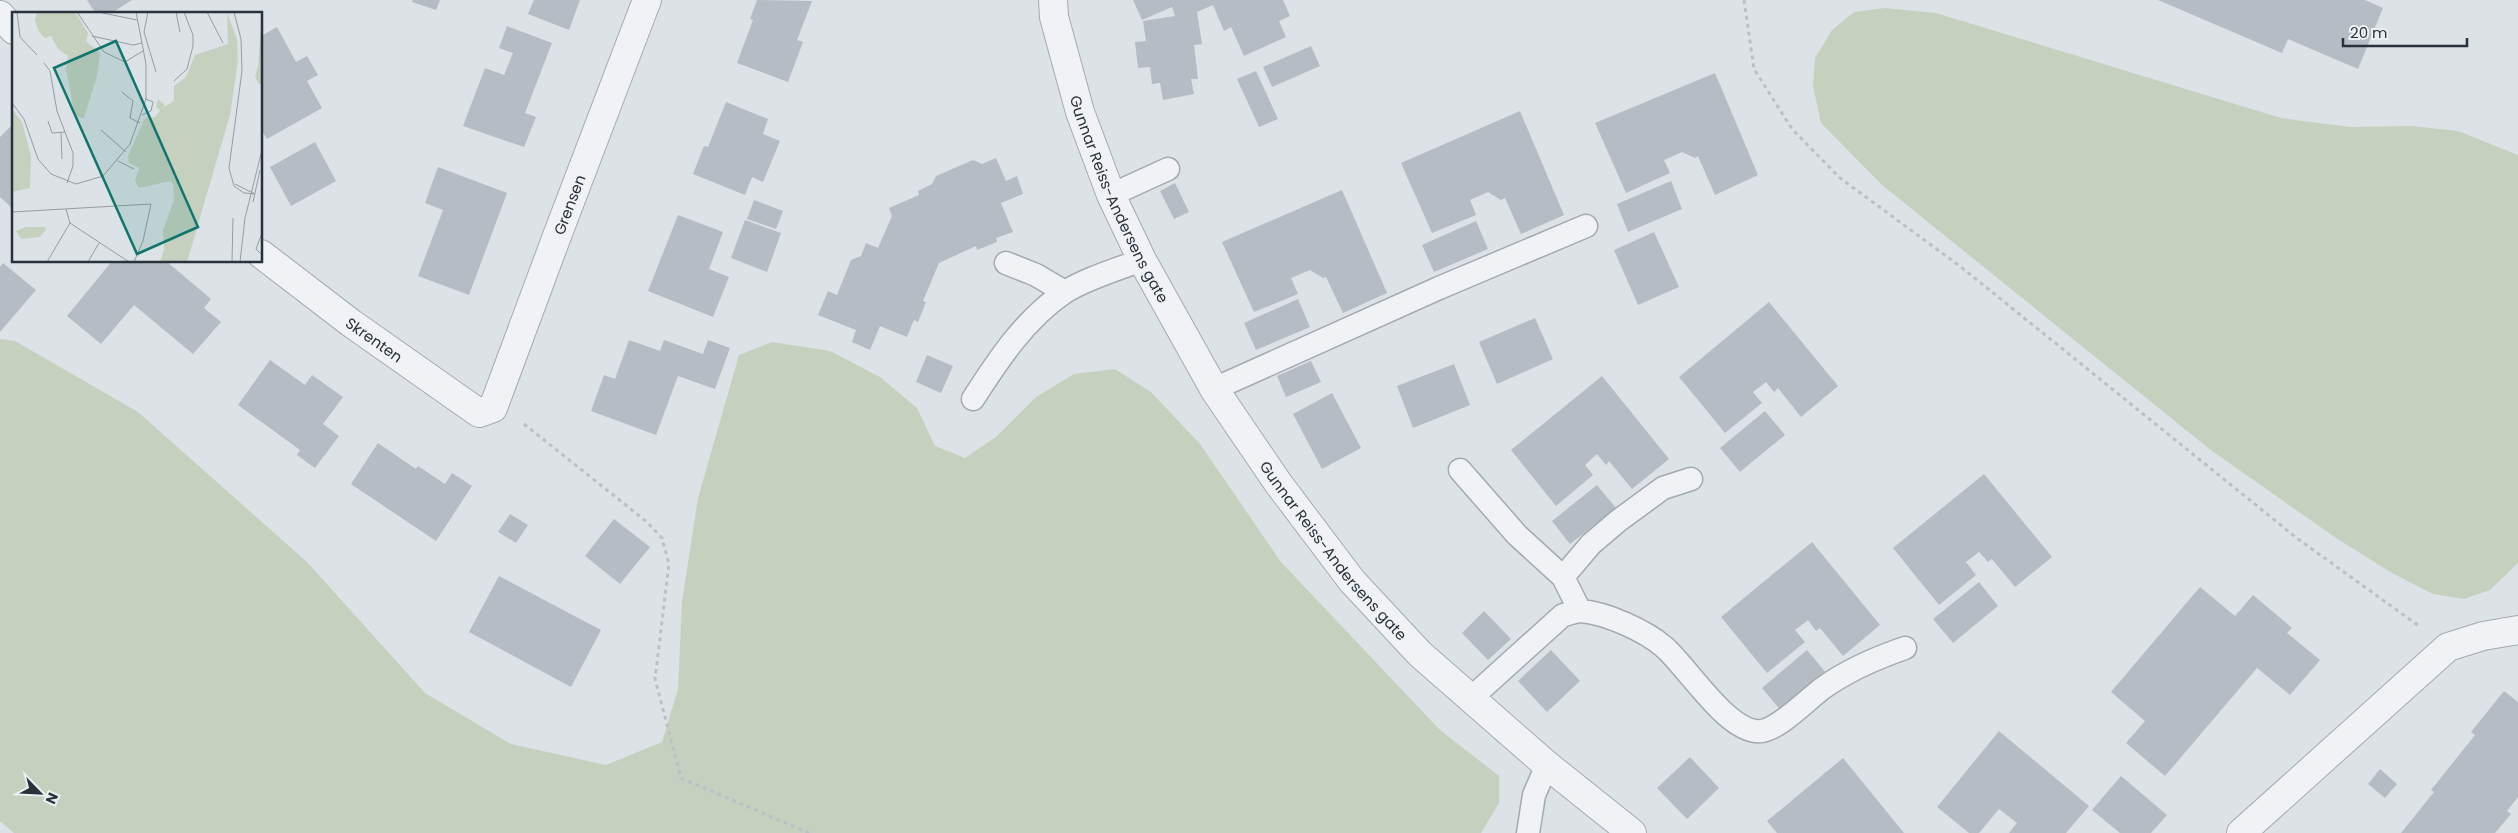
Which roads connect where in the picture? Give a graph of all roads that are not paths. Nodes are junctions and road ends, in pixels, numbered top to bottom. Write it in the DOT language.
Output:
graph roads {
  1 [pos="647,0"];
  2 [pos="1053,0"];
  3 [pos="0,15"];
  4 [pos="12,28"];
  5 [pos="1168,169"];
  6 [pos="1111,195"];
  7 [pos="1586,226"];
  8 [pos="262,255"];
  9 [pos="1142,260"];
  10 [pos="1006,263"];
  11 [pos="1065,292"];
  12 [pos="1214,388"];
  13 [pos="973,399"];
  14 [pos="494,408"];
  15 [pos="1460,470"];
  16 [pos="1690,479"];
  17 [pos="1563,576"];
  18 [pos="1580,611"];
  19 [pos="2518,630"];
  20 [pos="1904,648"];
  21 [pos="1470,699"];
  22 [pos="1547,765"];
  23 [pos="1528,833"];
  24 [pos="1632,833"];
  25 [pos="2241,833"];
  1 -- 14 [label="street, Grensen"];
  2 -- 6 [label="street, Gunnar Reiss-Andersens gate"];
  3 -- 4 [label="street"];
  5 -- 6 [label="lane"];
  6 -- 9 [label="street, Gunnar Reiss-Andersens gate"];
  7 -- 12 [label="lane"];
  8 -- 14 [label="street, Skrenten"];
  9 -- 11 [label="lane"];
  9 -- 12 [label="street, Gunnar Reiss-Andersens gate"];
  10 -- 11 [label="lane"];
  11 -- 13 [label="lane"];
  12 -- 21 [label="street, Gunnar Reiss-Andersens gate"];
  15 -- 17 [label="lane"];
  16 -- 17 [label="lane"];
  17 -- 18 [label="lane"];
  18 -- 20 [label="lane"];
  18 -- 21 [label="lane"];
  19 -- 25 [label="street"];
  21 -- 22 [label="street, Gunnar Reiss-Andersens gate"];
  22 -- 23 [label="lane"];
  22 -- 24 [label="street, Gunnar Reiss-Andersens gate"];
}
